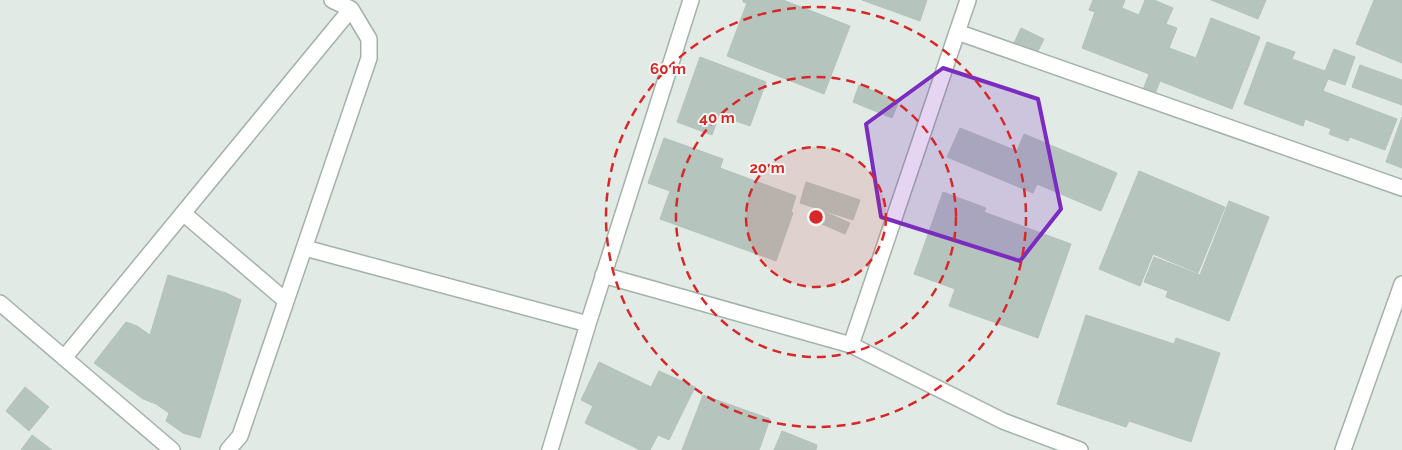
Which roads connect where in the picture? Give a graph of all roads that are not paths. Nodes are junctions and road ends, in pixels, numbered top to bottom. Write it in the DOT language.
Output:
graph roads {
  1 [pos="332,0"];
  2 [pos="691,0"];
  3 [pos="968,0"];
  4 [pos="351,9"];
  5 [pos="958,32"];
  6 [pos="1402,188"];
  7 [pos="183,213"];
  8 [pos="305,248"];
  9 [pos="603,275"];
  10 [pos="1402,284"];
  11 [pos="286,301"];
  12 [pos="0,303"];
  13 [pos="588,324"];
  14 [pos="851,345"];
  15 [pos="64,358"];
  16 [pos="1072,449"];
  17 [pos="172,450"];
  18 [pos="228,450"];
  19 [pos="550,450"];
  20 [pos="1343,450"];
  1 -- 4 [label="street"];
  2 -- 9 [label="street"];
  3 -- 5 [label="street"];
  4 -- 7 [label="street"];
  4 -- 8 [label="street"];
  5 -- 6 [label="street"];
  5 -- 14 [label="street"];
  7 -- 11 [label="street"];
  7 -- 15 [label="street"];
  8 -- 11 [label="street"];
  8 -- 13 [label="street"];
  9 -- 13 [label="street"];
  9 -- 14 [label="street"];
  10 -- 20 [label="street"];
  11 -- 18 [label="street"];
  12 -- 15 [label="street"];
  13 -- 19 [label="street"];
  14 -- 16 [label="street"];
  15 -- 17 [label="street"];
}
